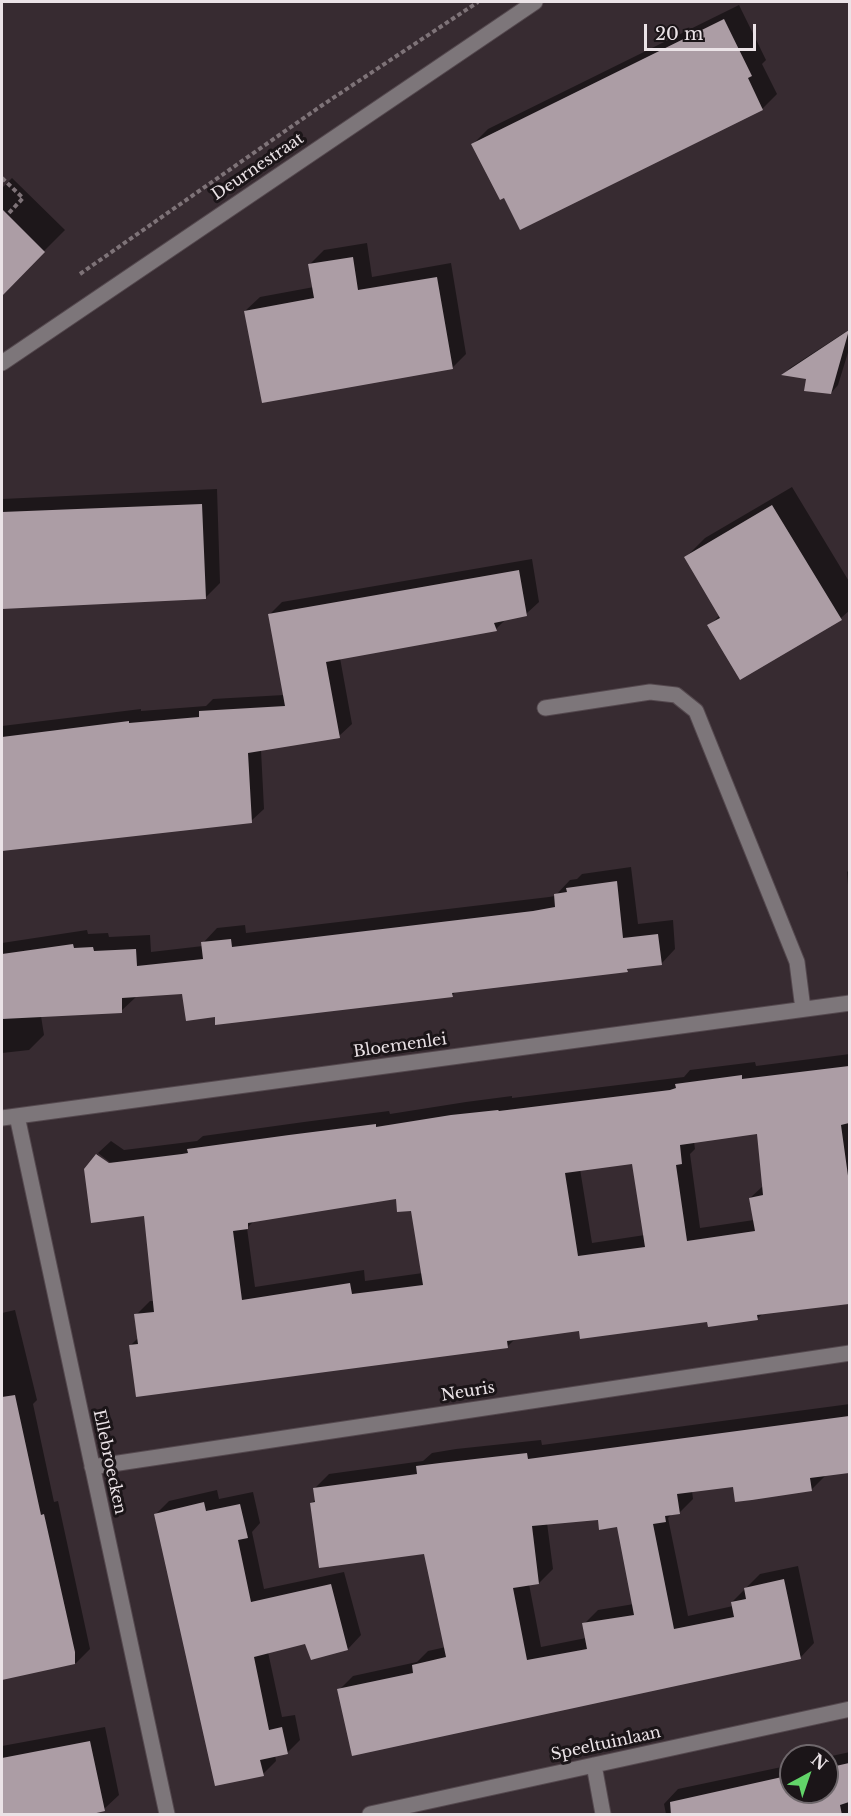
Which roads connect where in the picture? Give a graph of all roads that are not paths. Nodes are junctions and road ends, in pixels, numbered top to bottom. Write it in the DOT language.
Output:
graph roads {
  1 [pos="535,2"];
  2 [pos="2,363"];
  3 [pos="545,708"];
  4 [pos="849,1003"];
  5 [pos="803,1009"];
  6 [pos="9,1117"];
  7 [pos="849,1353"];
  8 [pos="92,1467"];
  9 [pos="849,1708"];
  10 [pos="594,1765"];
  11 [pos="167,1815"];
  12 [pos="370,1815"];
  13 [pos="603,1815"];
  1 -- 2 [label="street, Deurnestraat"];
  3 -- 5 [label="street"];
  4 -- 5 [label="street, Bloemenlei"];
  5 -- 6 [label="street, Bloemenlei"];
  6 -- 8 [label="street, Ellebroecken"];
  7 -- 8 [label="street, Neuris"];
  8 -- 11 [label="street, Ellebroecken"];
  9 -- 10 [label="street, Speeltuinlaan"];
  10 -- 12 [label="street, Speeltuinlaan"];
  10 -- 13 [label="street"];
}
